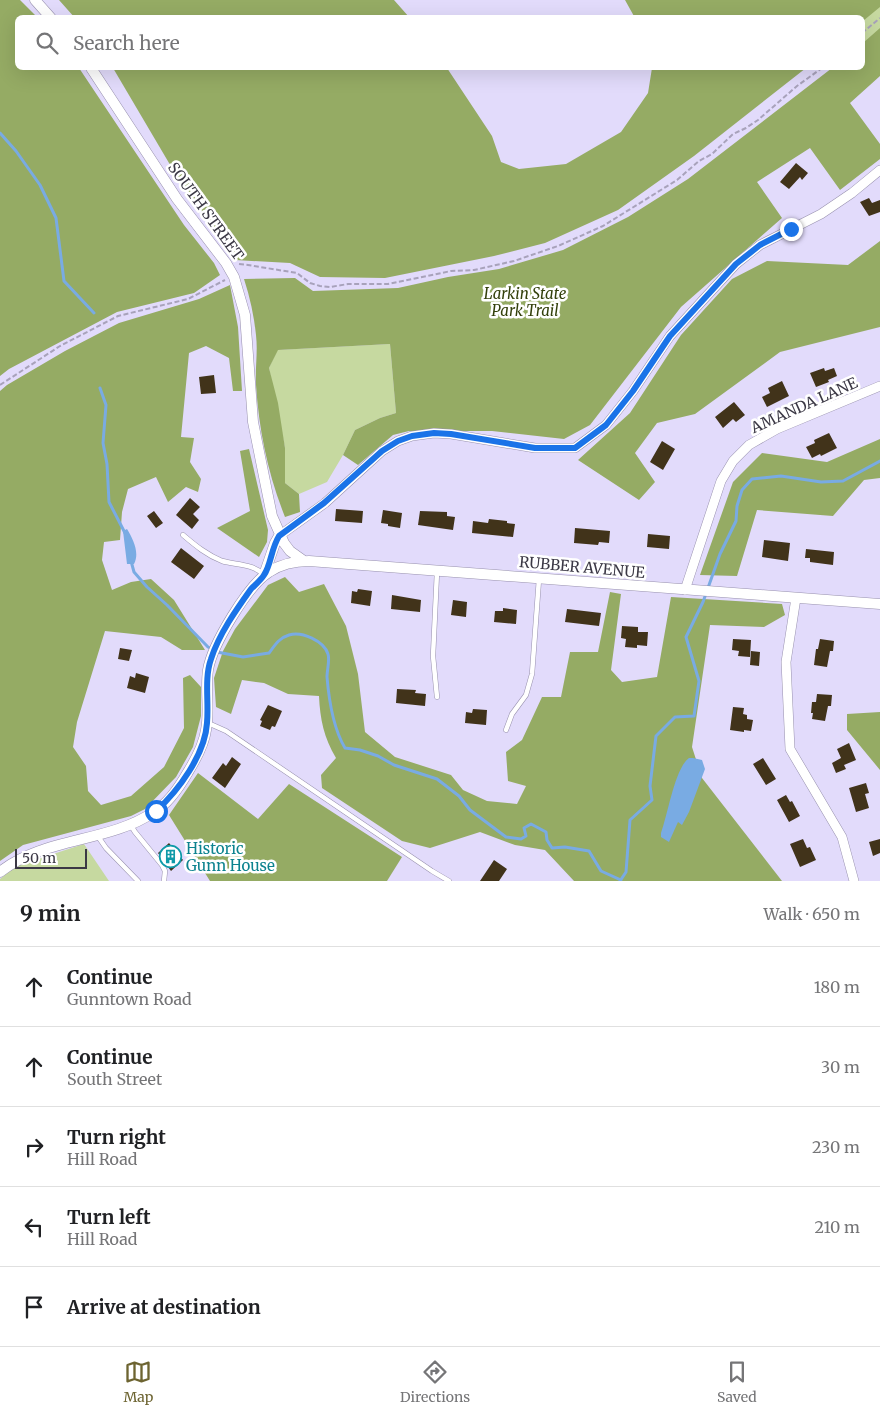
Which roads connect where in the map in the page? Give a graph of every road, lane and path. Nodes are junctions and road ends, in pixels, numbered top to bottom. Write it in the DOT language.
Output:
graph roads {
  1 [pos="35,0"];
  2 [pos="48,15"];
  3 [pos="880,18"];
  4 [pos="865,30"];
  5 [pos="92,70"];
  6 [pos="819,70"];
  7 [pos="880,170"];
  8 [pos="228,266"];
  9 [pos="234,277"];
  10 [pos="0,385"];
  11 [pos="880,386"];
  12 [pos="183,535"];
  13 [pos="279,536"];
  14 [pos="304,561"];
  15 [pos="437,570"];
  16 [pos="264,575"];
  17 [pos="539,579"];
  18 [pos="684,590"];
  19 [pos="796,598"];
  20 [pos="880,604"];
  21 [pos="437,697"];
  22 [pos="207,722"];
  23 [pos="506,730"];
  24 [pos="130,824"];
  25 [pos="96,834"];
  26 [pos="0,872"];
  27 [pos="138,881"];
  28 [pos="164,881"];
  29 [pos="449,881"];
  30 [pos="854,881"];
  1 -- 2 [label="street"];
  3 -- 4 [label="path"];
  5 -- 8 [label="street, SOUTH STREET"];
  6 -- 8 [label="path"];
  7 -- 13 [label="street"];
  8 -- 9 [label="street, SOUTH STREET"];
  9 -- 10 [label="path"];
  9 -- 13 [label="street, SOUTH STREET"];
  11 -- 18 [label="street, AMANDA LANE"];
  12 -- 16 [label="lane"];
  13 -- 14 [label="street, SOUTH STREET"];
  13 -- 16 [label="street"];
  14 -- 15 [label="street, RUBBER AVENUE"];
  14 -- 16 [label="street, RUBBER AVENUE"];
  15 -- 17 [label="street, RUBBER AVENUE"];
  15 -- 21 [label="lane"];
  16 -- 22 [label="street"];
  17 -- 18 [label="street, RUBBER AVENUE"];
  17 -- 23 [label="lane"];
  18 -- 19 [label="street, RUBBER AVENUE"];
  19 -- 20 [label="street, RUBBER AVENUE"];
  19 -- 30 [label="street"];
  22 -- 24 [label="street"];
  22 -- 29 [label="lane"];
  24 -- 25 [label="street"];
  24 -- 28 [label="lane"];
  25 -- 26 [label="street"];
  25 -- 27 [label="lane"];
}
